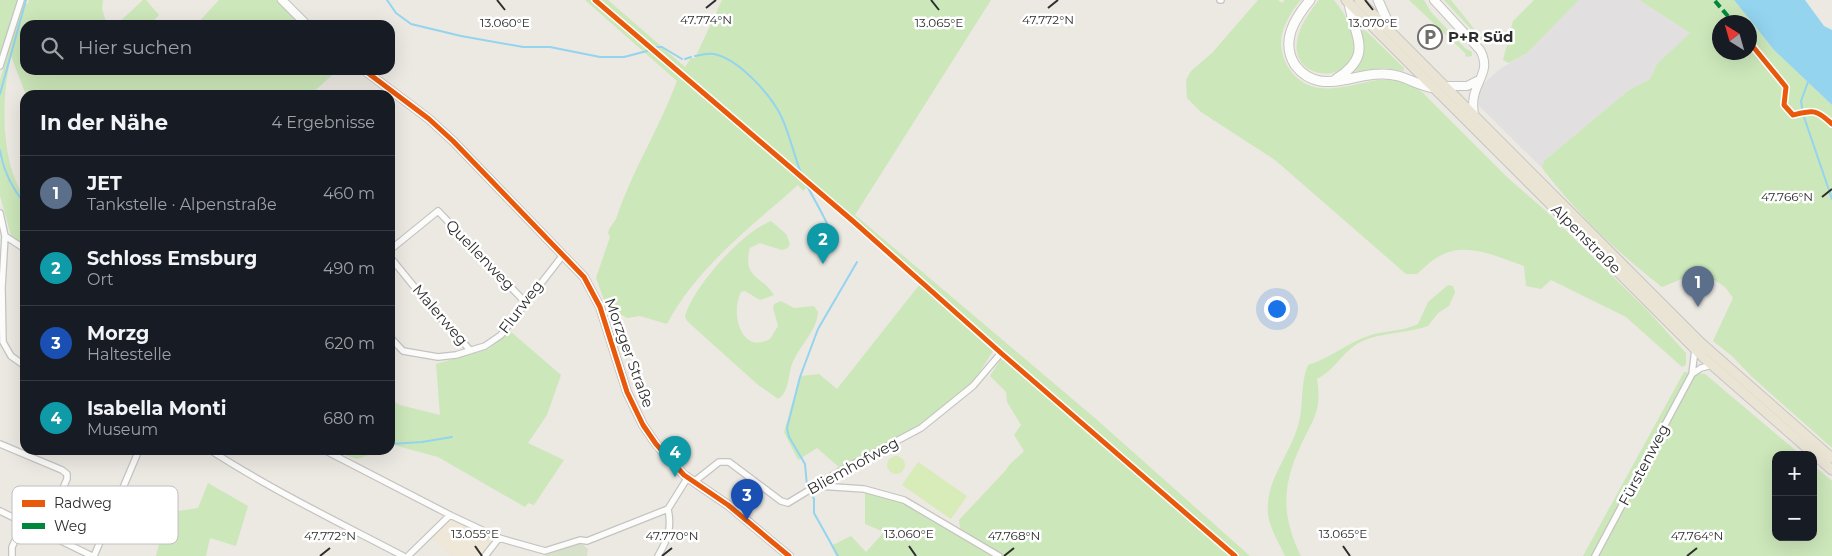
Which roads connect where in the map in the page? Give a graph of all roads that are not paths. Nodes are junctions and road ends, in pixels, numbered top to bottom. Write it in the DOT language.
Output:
graph roads {
  1 [pos="21,0"];
  2 [pos="282,0"];
  3 [pos="1359,0"];
  4 [pos="1378,0"];
  5 [pos="1434,0"];
  6 [pos="1348,2"];
  7 [pos="1307,4"];
  8 [pos="302,20"];
  9 [pos="1386,25"];
  10 [pos="0,66"];
  11 [pos="370,75"];
  12 [pos="1333,80"];
  13 [pos="1477,81"];
  14 [pos="1444,86"];
  15 [pos="1435,88"];
  16 [pos="390,90"];
  17 [pos="395,94"];
  18 [pos="1474,114"];
  19 [pos="0,213"];
  20 [pos="5,236"];
  21 [pos="20,246"];
  22 [pos="395,246"];
  23 [pos="563,255"];
  24 [pos="395,263"];
  25 [pos="525,302"];
  26 [pos="395,342"];
  27 [pos="1695,349"];
  28 [pos="470,350"];
  29 [pos="1001,353"];
  30 [pos="20,362"];
  31 [pos="1712,365"];
  32 [pos="1692,374"];
  33 [pos="0,444"];
  34 [pos="20,452"];
  35 [pos="26,455"];
  36 [pos="137,455"];
  37 [pos="218,455"];
  38 [pos="334,455"];
  39 [pos="1832,458"];
  40 [pos="1832,470"];
  41 [pos="692,479"];
  42 [pos="62,486"];
  43 [pos="123,486"];
  44 [pos="819,486"];
  45 [pos="668,509"];
  46 [pos="0,511"];
  47 [pos="450,516"];
  48 [pos="12,518"];
  49 [pos="499,538"];
  50 [pos="67,544"];
  51 [pos="98,544"];
  52 [pos="93,556"];
  53 [pos="403,556"];
  54 [pos="408,556"];
  55 [pos="485,556"];
  56 [pos="658,556"];
  57 [pos="789,556"];
  58 [pos="1000,556"];
  59 [pos="1594,556"];
  1 -- 10 [label="street"];
  2 -- 8 [label="street"];
  3 -- 9 [label="main road, Alpenstraße"];
  4 -- 9 [label="main road"];
  5 -- 13 [label="street"];
  6 -- 12 [label="main road"];
  6 -- 15 [label="main road, Alpenstraße"];
  7 -- 12 [label="main road"];
  9 -- 14 [label="main road, Alpenstraße"];
  11 -- 16 [label="street, Morzger Straße"];
  12 -- 15 [label="main road"];
  13 -- 14 [label="street"];
  13 -- 18 [label="street"];
  14 -- 18 [label="main road, Alpenstraße"];
  15 -- 27 [label="main road, Alpenstraße"];
  17 -- 23 [label="street, Morzger Straße"];
  18 -- 39 [label="main road, Alpenstraße"];
  19 -- 20 [label="street"];
  20 -- 21 [label="street"];
  20 -- 30 [label="street"];
  22 -- 25 [label="street, Quellenweg"];
  23 -- 25 [label="street, Flurweg"];
  23 -- 41 [label="street, Morzger Straße"];
  24 -- 28 [label="street, Malerweg"];
  25 -- 28 [label="street, Flurweg"];
  26 -- 28 [label="street, Flurweg"];
  27 -- 31 [label="main road, Alpenstraße"];
  27 -- 32 [label="street, Fürstenweg"];
  29 -- 44 [label="street, Bliemhofweg"];
  31 -- 32 [label="street"];
  31 -- 40 [label="main road, Alpenstraße"];
  32 -- 59 [label="street, Fürstenweg"];
  33 -- 34 [label="street"];
  35 -- 42 [label="street"];
  36 -- 43 [label="street"];
  37 -- 53 [label="street"];
  38 -- 47 [label="street"];
  41 -- 44 [label="street, Bliemhofweg"];
  41 -- 45 [label="street"];
  41 -- 57 [label="street, Morzger Straße"];
  44 -- 58 [label="street"];
  45 -- 49 [label="street"];
  45 -- 56 [label="street"];
  46 -- 48 [label="street"];
  47 -- 49 [label="street"];
  47 -- 54 [label="street"];
  49 -- 55 [label="street"];
  50 -- 52 [label="street"];
  51 -- 52 [label="street"];
}
